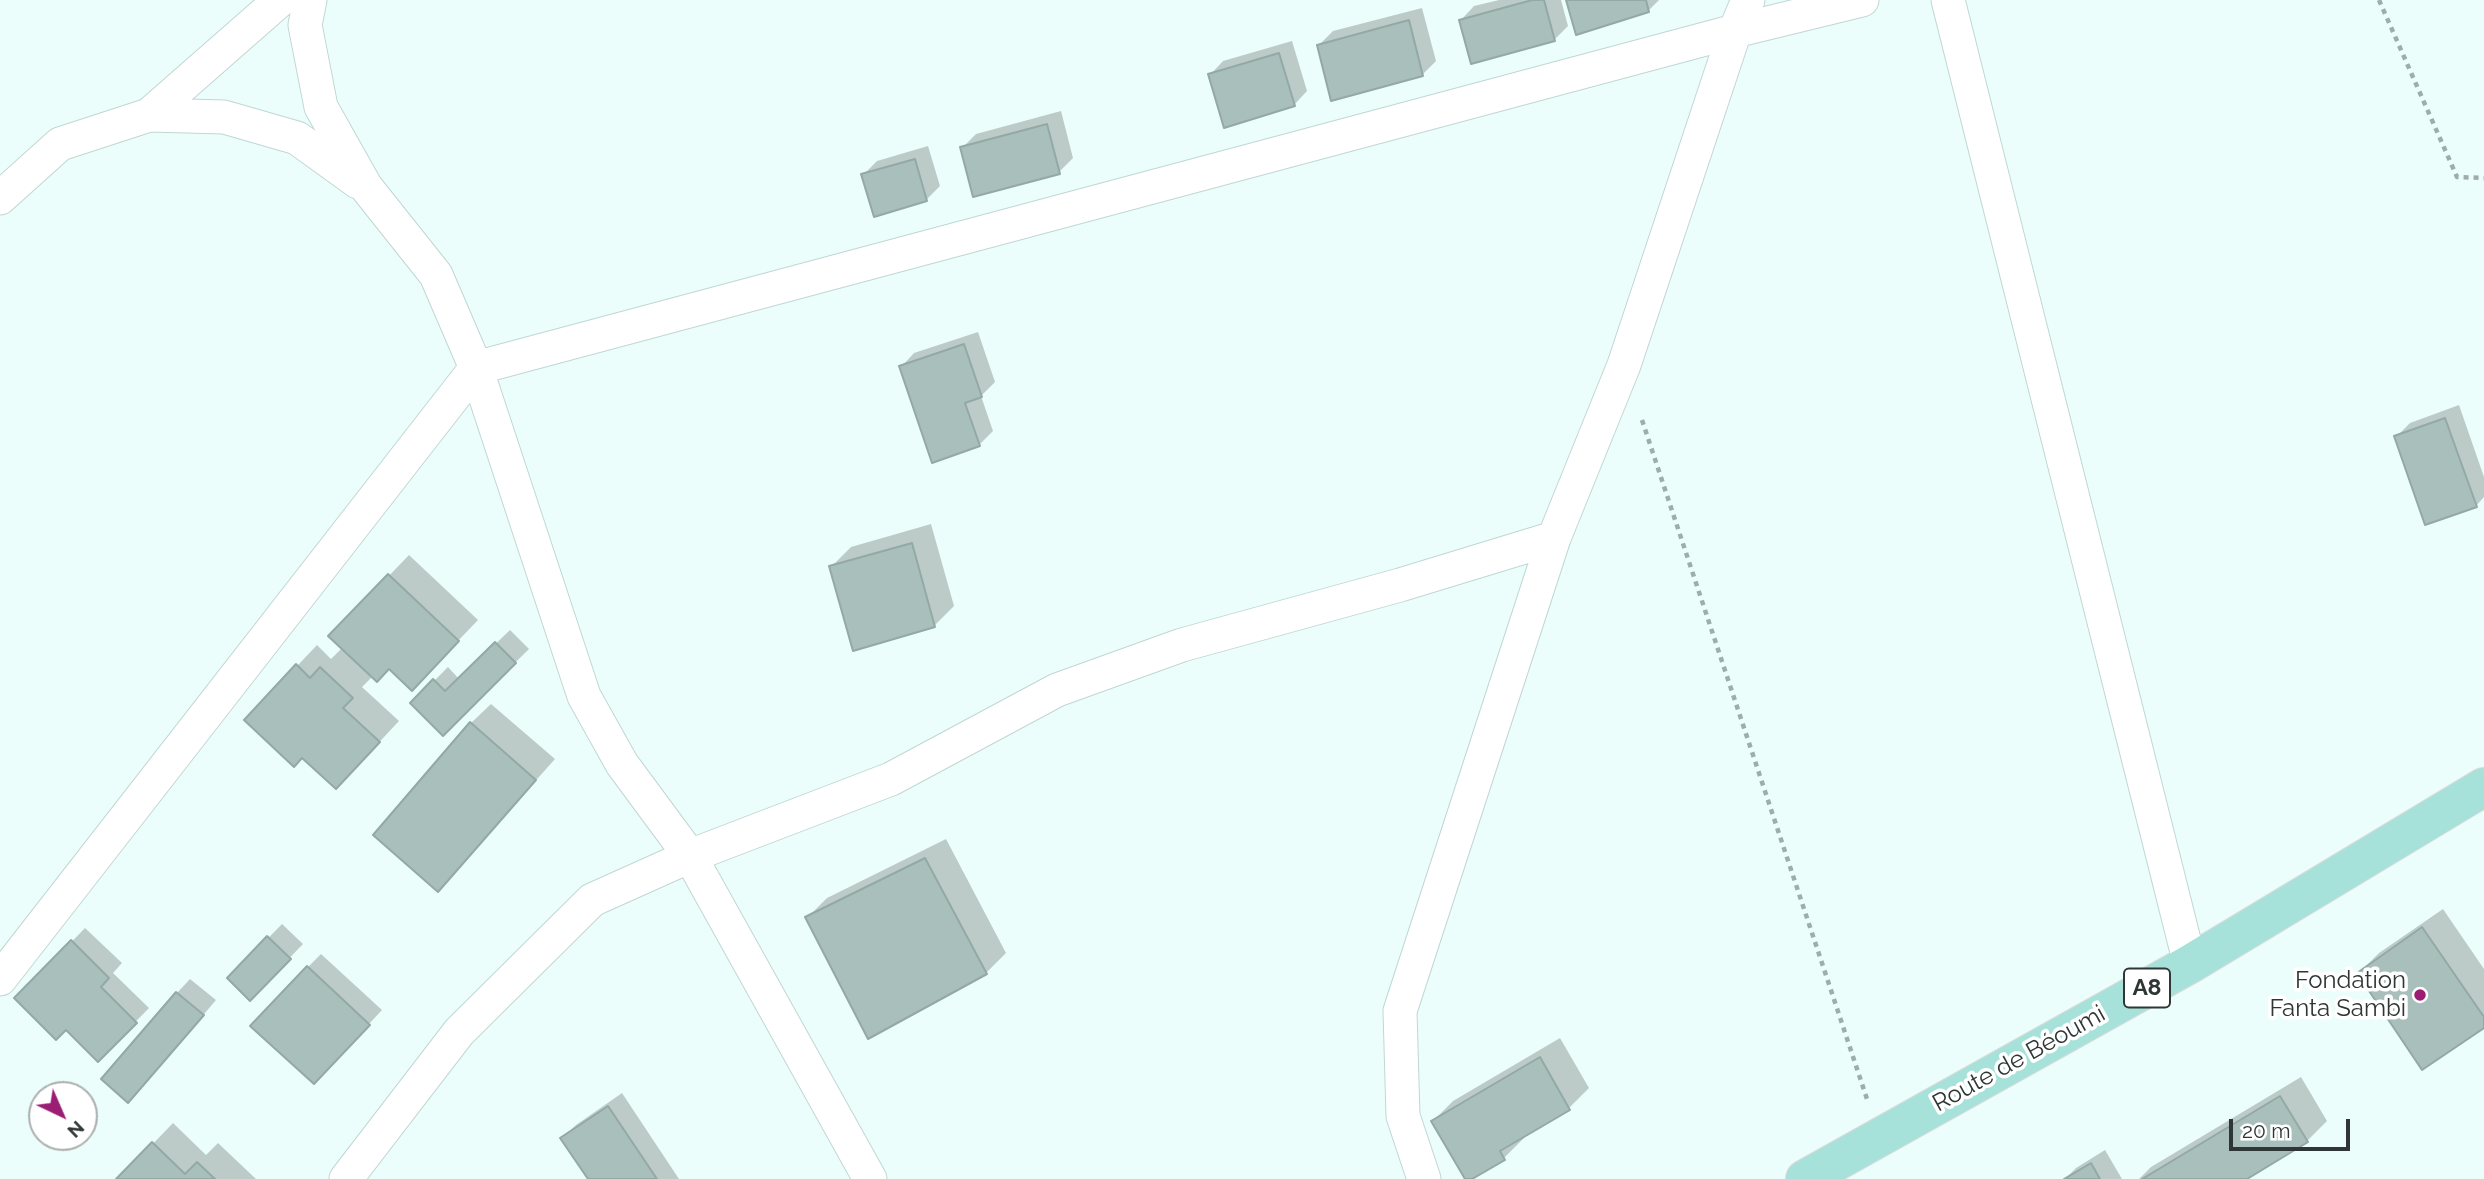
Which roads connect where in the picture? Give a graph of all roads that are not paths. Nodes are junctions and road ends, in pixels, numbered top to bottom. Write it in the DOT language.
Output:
graph roads {
  1 [pos="280,0"];
  2 [pos="310,0"];
  3 [pos="1748,0"];
  4 [pos="1862,0"];
  5 [pos="1948,0"];
  6 [pos="1735,31"];
  7 [pos="149,115"];
  8 [pos="366,187"];
  9 [pos="0,198"];
  10 [pos="476,368"];
  11 [pos="1554,538"];
  12 [pos="2484,787"];
  13 [pos="690,856"];
  14 [pos="2190,964"];
  15 [pos="0,979"];
  16 [pos="346,1179"];
  17 [pos="870,1179"];
  18 [pos="1424,1179"];
  19 [pos="1805,1179"];
  1 -- 7 [label="street"];
  2 -- 8 [label="street"];
  3 -- 6 [label="street"];
  4 -- 6 [label="street"];
  5 -- 14 [label="street"];
  6 -- 10 [label="street"];
  6 -- 11 [label="street"];
  7 -- 8 [label="street"];
  7 -- 9 [label="street"];
  8 -- 10 [label="street"];
  10 -- 13 [label="street"];
  10 -- 15 [label="street"];
  11 -- 13 [label="street"];
  11 -- 18 [label="street"];
  12 -- 14 [label="main road, Route de Béoumi / A8"];
  13 -- 16 [label="street"];
  13 -- 17 [label="street"];
  14 -- 19 [label="main road, Route de Béoumi / A8"];
}
